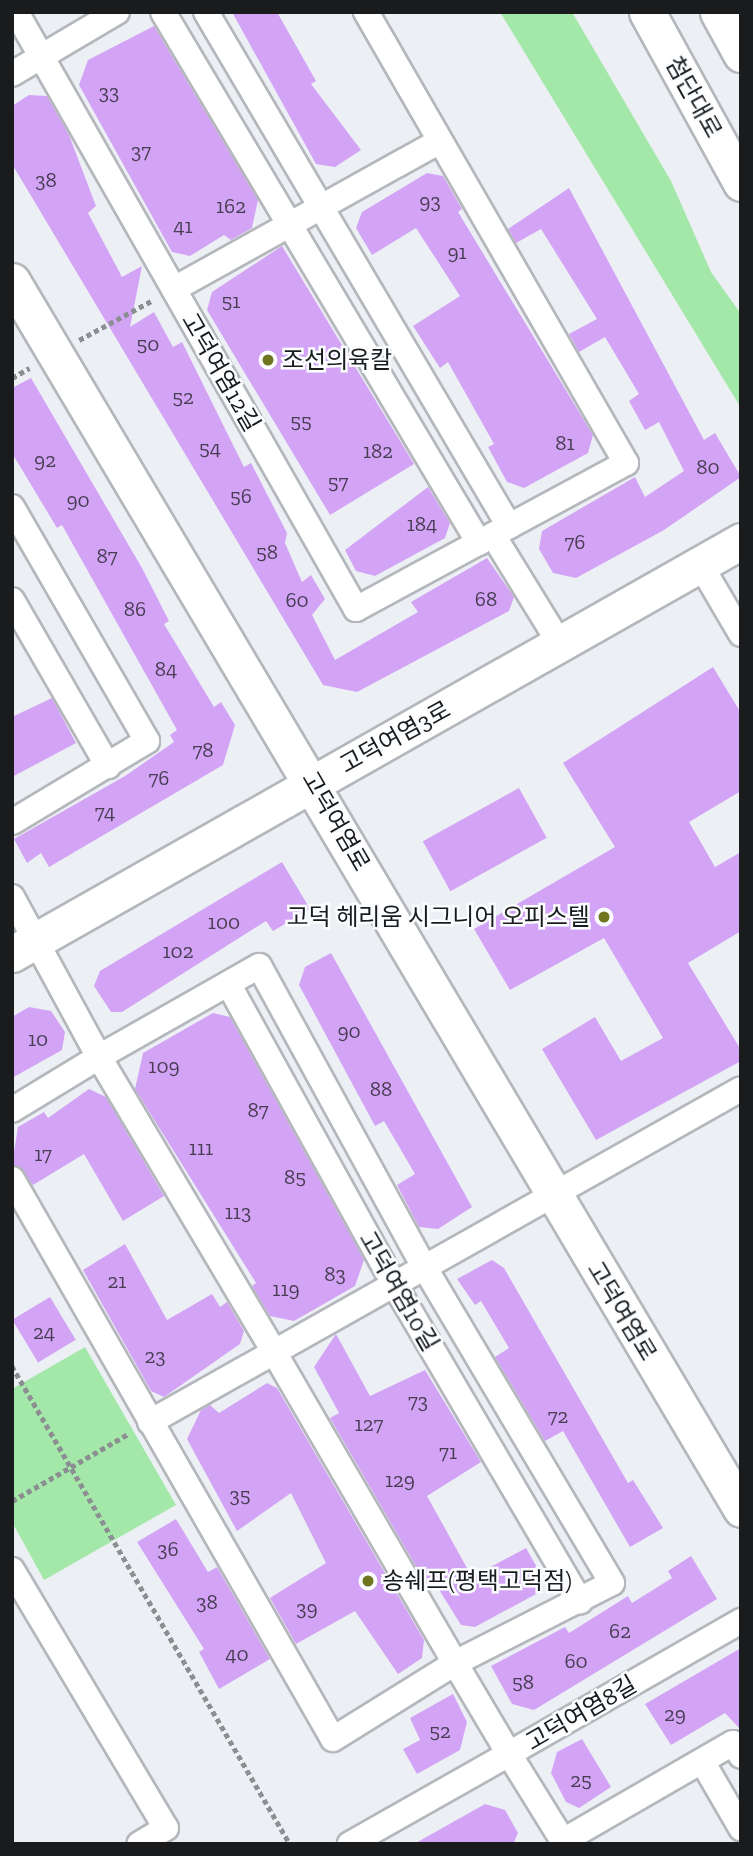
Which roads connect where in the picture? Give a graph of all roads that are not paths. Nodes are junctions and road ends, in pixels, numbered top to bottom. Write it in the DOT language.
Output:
graph roads {
  1 [pos="16,12"];
  2 [pos="117,12"];
  3 [pos="163,12"];
  4 [pos="206,12"];
  5 [pos="366,12"];
  6 [pos="646,12"];
  7 [pos="718,12"];
  8 [pos="741,54"];
  9 [pos="42,58"];
  10 [pos="12,74"];
  11 [pos="440,141"];
  12 [pos="741,183"];
  13 [pos="320,206"];
  14 [pos="289,223"];
  15 [pos="12,281"];
  16 [pos="174,289"];
  17 [pos="12,508"];
  18 [pos="494,535"];
  19 [pos="741,541"];
  20 [pos="700,564"];
  21 [pos="12,600"];
  22 [pos="741,634"];
  23 [pos="560,644"];
  24 [pos="108,766"];
  25 [pos="314,782"];
  26 [pos="12,822"];
  27 [pos="12,897"];
  28 [pos="25,947"];
  29 [pos="229,985"];
  30 [pos="99,1057"];
  31 [pos="741,1088"];
  32 [pos="12,1110"];
  33 [pos="12,1179"];
  34 [pos="552,1195"];
  35 [pos="424,1267"];
  36 [pos="394,1284"];
  37 [pos="274,1352"];
  38 [pos="150,1422"];
  39 [pos="741,1509"];
  40 [pos="12,1570"];
  41 [pos="580,1601"];
  42 [pos="741,1621"];
  43 [pos="456,1663"];
  44 [pos="509,1754"];
  45 [pos="741,1756"];
  46 [pos="702,1761"];
  47 [pos="741,1828"];
  48 [pos="562,1843"];
  49 [pos="139,1844"];
  50 [pos="350,1844"];
  1 -- 9 [label="street, 고덕여염12길"];
  2 -- 9 [label="street"];
  3 -- 14 [label="street"];
  4 -- 13 [label="street"];
  5 -- 11 [label="street, 고덕여염12길"];
  6 -- 12 [label="street, 첨단대로"];
  7 -- 8 [label="street"];
  9 -- 10 [label="street"];
  9 -- 16 [label="street, 고덕여염12길"];
  11 -- 13 [label="street"];
  11 -- 18 [label="street, 고덕여염12길"];
  13 -- 14 [label="street"];
  13 -- 18 [label="street"];
  14 -- 16 [label="street"];
  14 -- 18 [label="street"];
  15 -- 25 [label="street, 고덕여염로"];
  16 -- 18 [label="street, 고덕여염12길"];
  17 -- 24 [label="street"];
  18 -- 23 [label="street"];
  19 -- 20 [label="street, 고덕여염3로"];
  20 -- 22 [label="street"];
  20 -- 23 [label="street, 고덕여염3로"];
  21 -- 24 [label="street"];
  23 -- 25 [label="street, 고덕여염3로"];
  24 -- 26 [label="street"];
  25 -- 28 [label="street, 고덕여염3로"];
  25 -- 34 [label="street, 고덕여염로"];
  27 -- 28 [label="street"];
  28 -- 30 [label="street"];
  29 -- 30 [label="street"];
  29 -- 35 [label="street"];
  29 -- 36 [label="street, 고덕여염10길"];
  30 -- 32 [label="street"];
  30 -- 37 [label="street"];
  31 -- 34 [label="street"];
  33 -- 38 [label="street"];
  34 -- 35 [label="street"];
  34 -- 39 [label="street, 고덕여염로"];
  35 -- 36 [label="street"];
  35 -- 41 [label="street"];
  36 -- 37 [label="street"];
  36 -- 41 [label="street, 고덕여염10길"];
  37 -- 38 [label="street"];
  37 -- 43 [label="street"];
  38 -- 43 [label="street"];
  40 -- 49 [label="street"];
  41 -- 43 [label="street"];
  42 -- 44 [label="street, 고덕여염8길"];
  43 -- 44 [label="street"];
  44 -- 48 [label="street, 고덕여염8길"];
  44 -- 50 [label="street"];
  45 -- 46 [label="street, 고덕여염8길"];
  46 -- 47 [label="street"];
  46 -- 48 [label="street, 고덕여염8길"];
}
